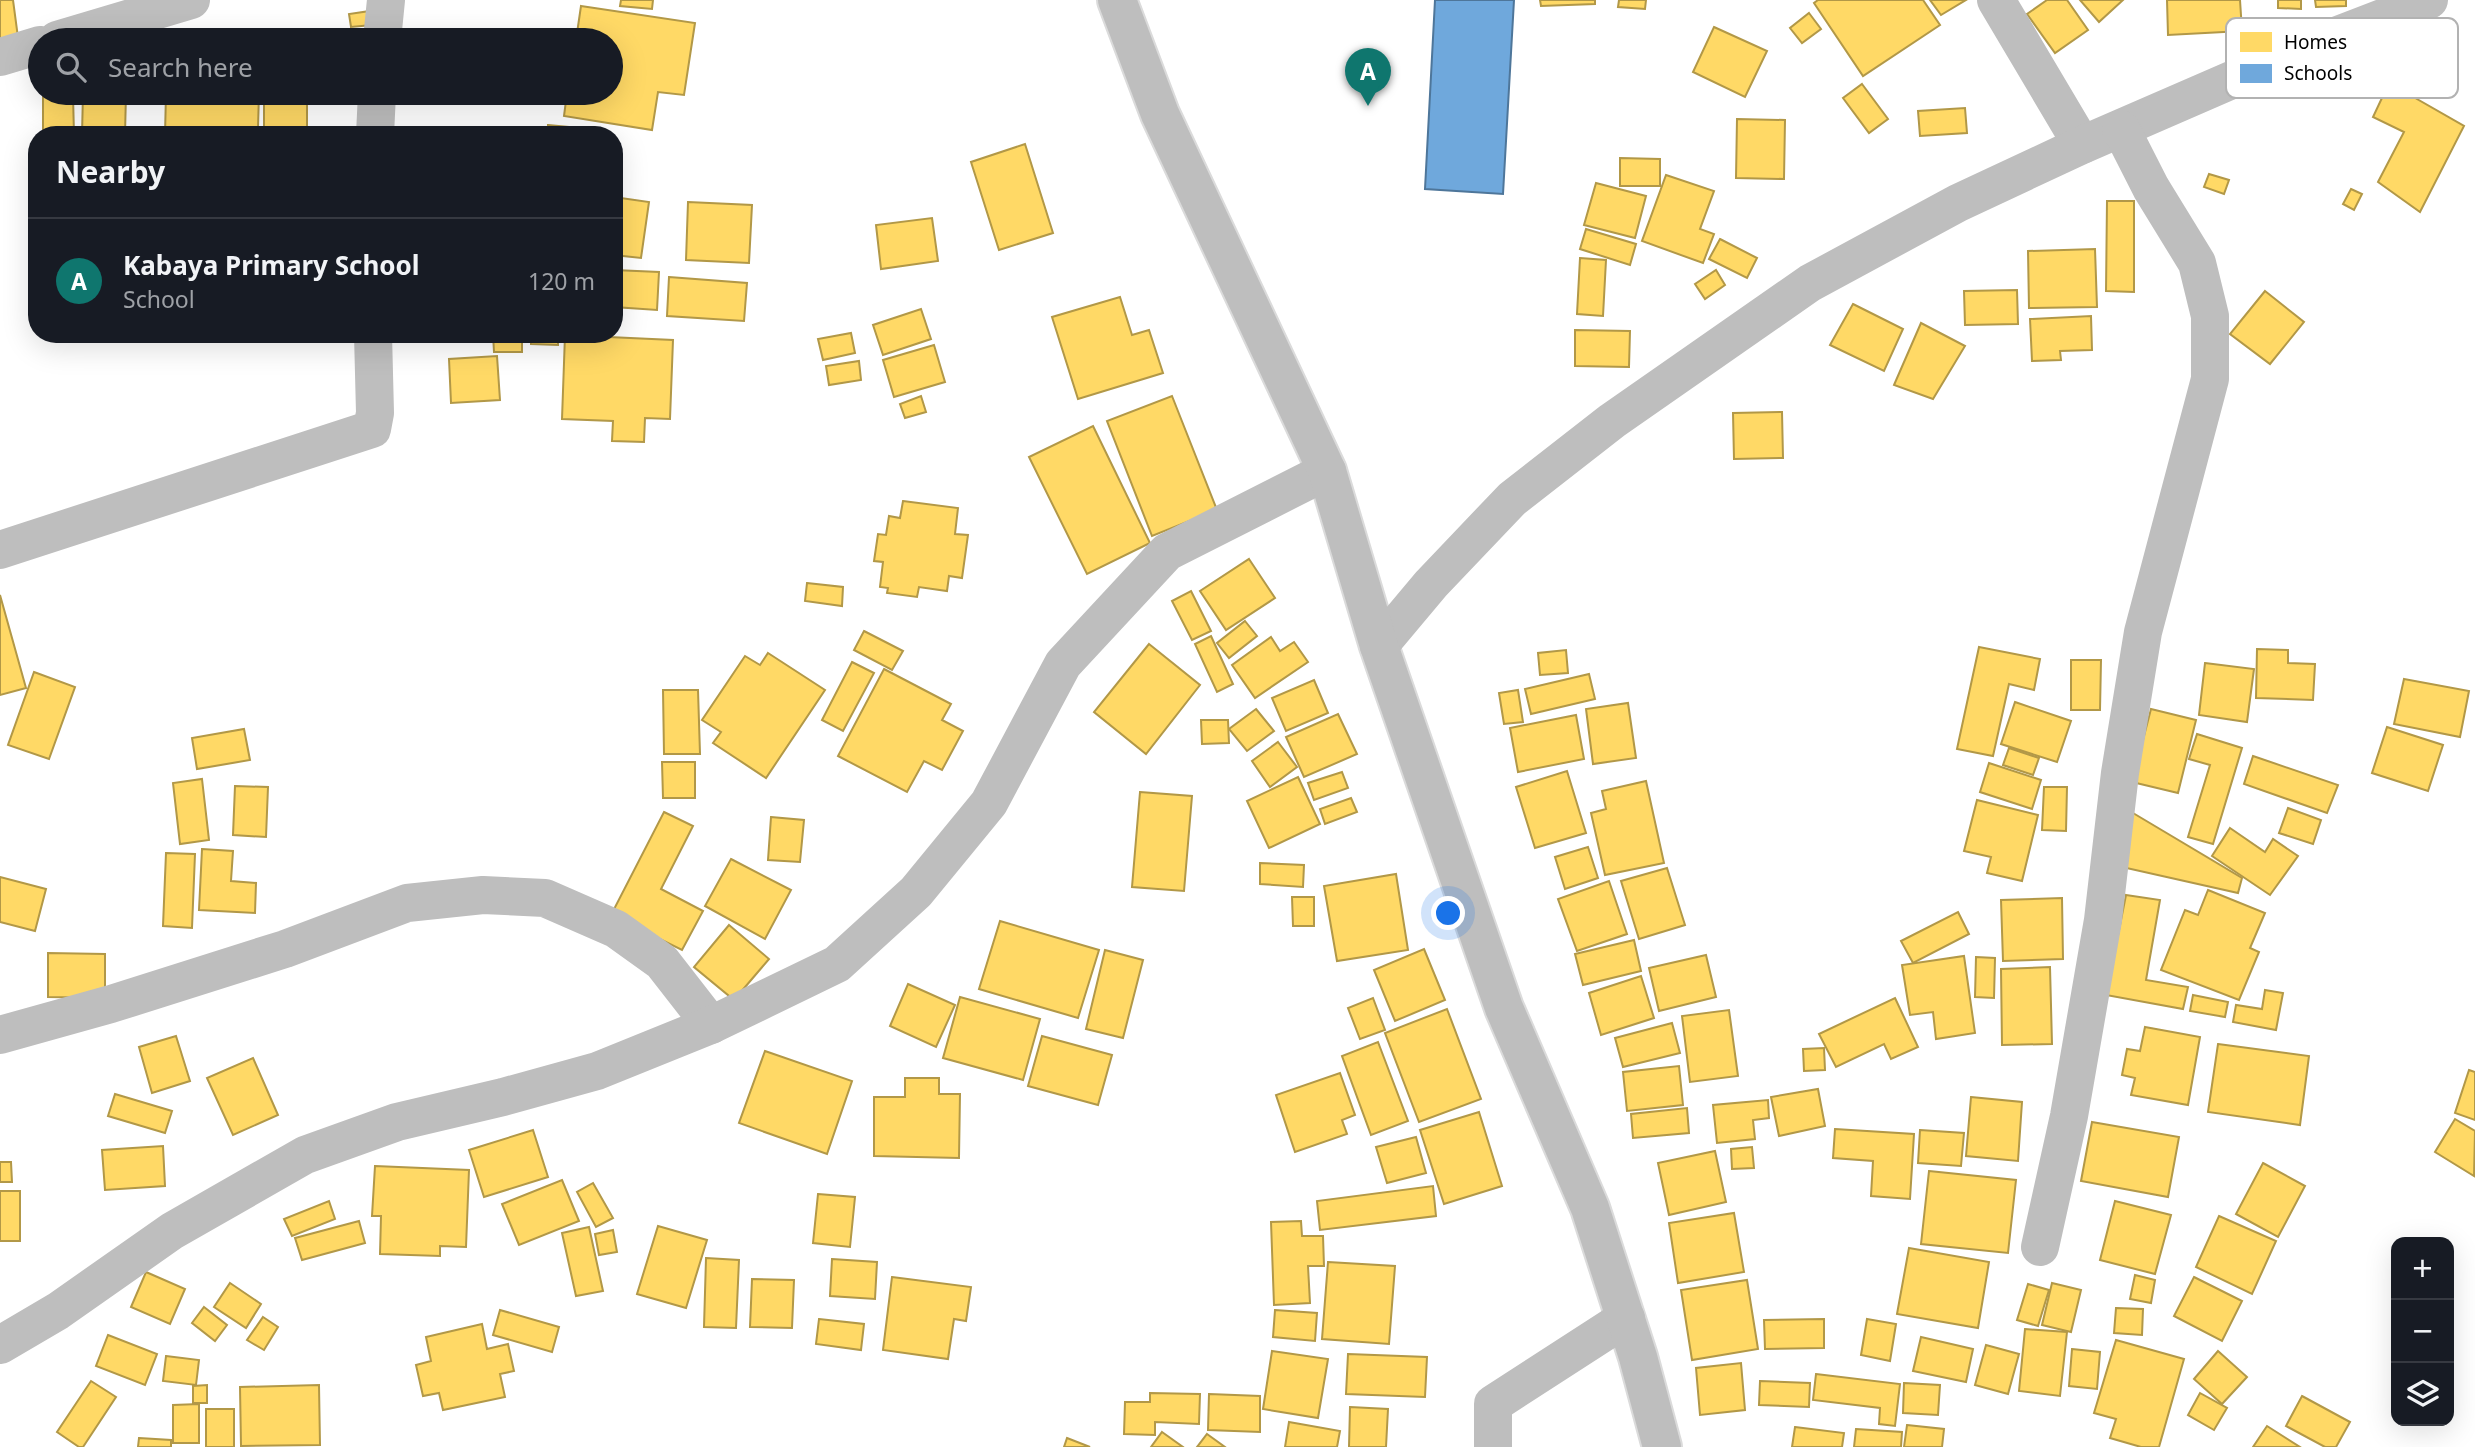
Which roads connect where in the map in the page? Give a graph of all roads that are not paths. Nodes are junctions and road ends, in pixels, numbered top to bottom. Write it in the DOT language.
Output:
graph roads {
  1 [pos="191,0"];
  2 [pos="386,0"];
  3 [pos="1117,0"];
  4 [pos="1996,0"];
  5 [pos="2429,0"];
  6 [pos="2381,18"];
  7 [pos="97,28"];
  8 [pos="383,28"];
  9 [pos="28,49"];
  10 [pos="0,57"];
  11 [pos="2226,82"];
  12 [pos="376,105"];
  13 [pos="375,126"];
  14 [pos="2121,129"];
  15 [pos="2082,145"];
  16 [pos="373,343"];
  17 [pos="1327,471"];
  18 [pos="0,550"];
  19 [pos="1379,646"];
  20 [pos="711,1025"];
  21 [pos="0,1035"];
  22 [pos="2040,1247"];
  23 [pos="1626,1318"];
  24 [pos="0,1345"];
  25 [pos="1493,1447"];
  26 [pos="1662,1447"];
  1 -- 7 [label="street"];
  2 -- 8 [label="street"];
  3 -- 17 [label="street"];
  4 -- 15 [label="street"];
  5 -- 6 [label="street"];
  9 -- 10 [label="street"];
  11 -- 14 [label="street"];
  12 -- 13 [label="street"];
  14 -- 15 [label="street"];
  14 -- 22 [label="street"];
  15 -- 19 [label="street"];
  16 -- 18 [label="street"];
  17 -- 19 [label="street"];
  17 -- 20 [label="street"];
  19 -- 23 [label="street"];
  20 -- 21 [label="street"];
  20 -- 24 [label="street"];
  23 -- 25 [label="street"];
  23 -- 26 [label="street"];
}
